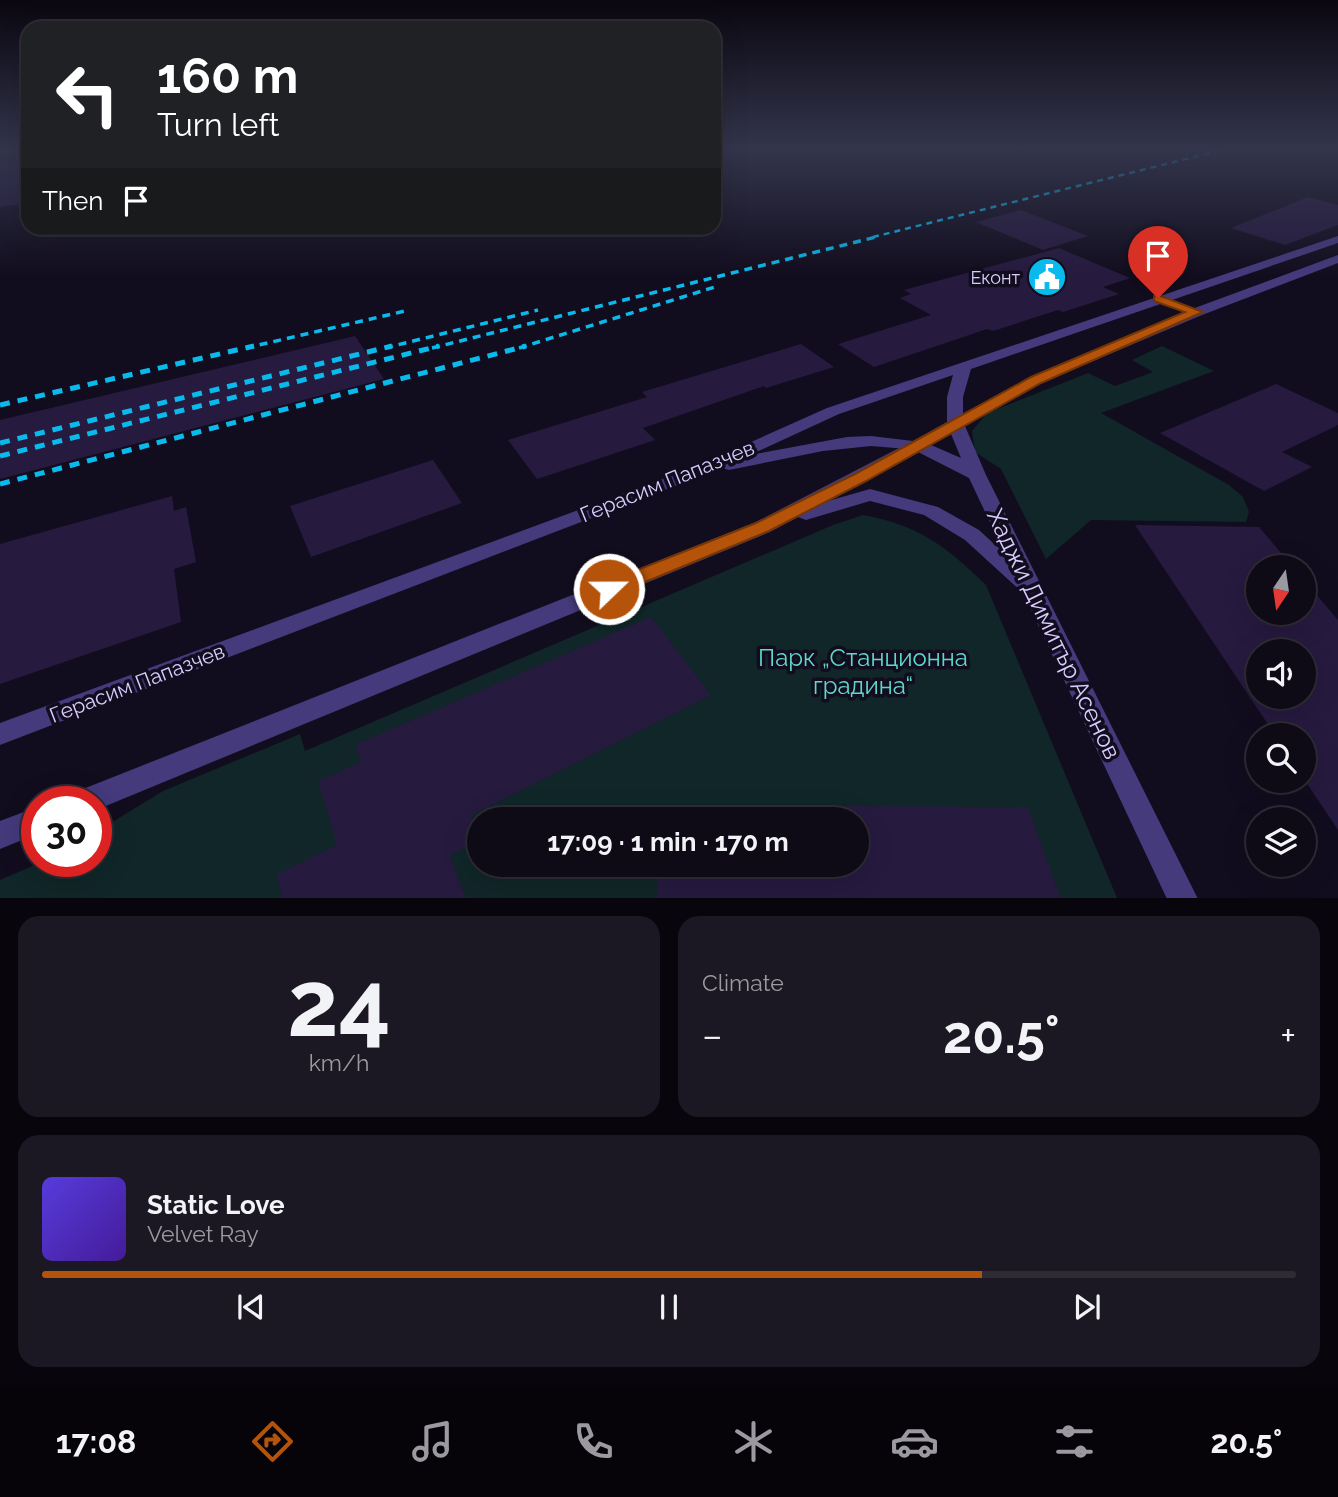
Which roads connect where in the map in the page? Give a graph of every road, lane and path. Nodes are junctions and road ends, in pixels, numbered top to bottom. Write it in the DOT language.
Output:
graph roads {
  1 [pos="1338,239"];
  2 [pos="1338,259"];
  3 [pos="1158,298"];
  4 [pos="1197,312"];
  5 [pos="965,365"];
  6 [pos="956,424"];
  7 [pos="916,446"];
  8 [pos="701,471"];
  9 [pos="977,475"];
  10 [pos="762,527"];
  11 [pos="1034,592"];
  12 [pos="0,734"];
  13 [pos="112,790"];
  14 [pos="21,826"];
  15 [pos="0,835"];
  16 [pos="1182,898"];
  1 -- 3 [label="street, Герасим Папазчев"];
  2 -- 4 [label="street"];
  3 -- 4 [label="street"];
  3 -- 5 [label="street, Герасим Папазчев"];
  4 -- 6 [label="street"];
  5 -- 6 [label="street, Хаджи Димитър Асенов"];
  5 -- 8 [label="street, Герасим Папазчев"];
  6 -- 7 [label="street"];
  6 -- 9 [label="street, Хаджи Димитър Асенов"];
  7 -- 8 [label="street"];
  7 -- 9 [label="street"];
  7 -- 10 [label="street"];
  8 -- 12 [label="street, Герасим Папазчев"];
  9 -- 11 [label="street, Хаджи Димитър Асенов"];
  10 -- 11 [label="street"];
  10 -- 13 [label="street"];
  11 -- 16 [label="street, Хаджи Димитър Асенов"];
  14 -- 15 [label="street"];
}
